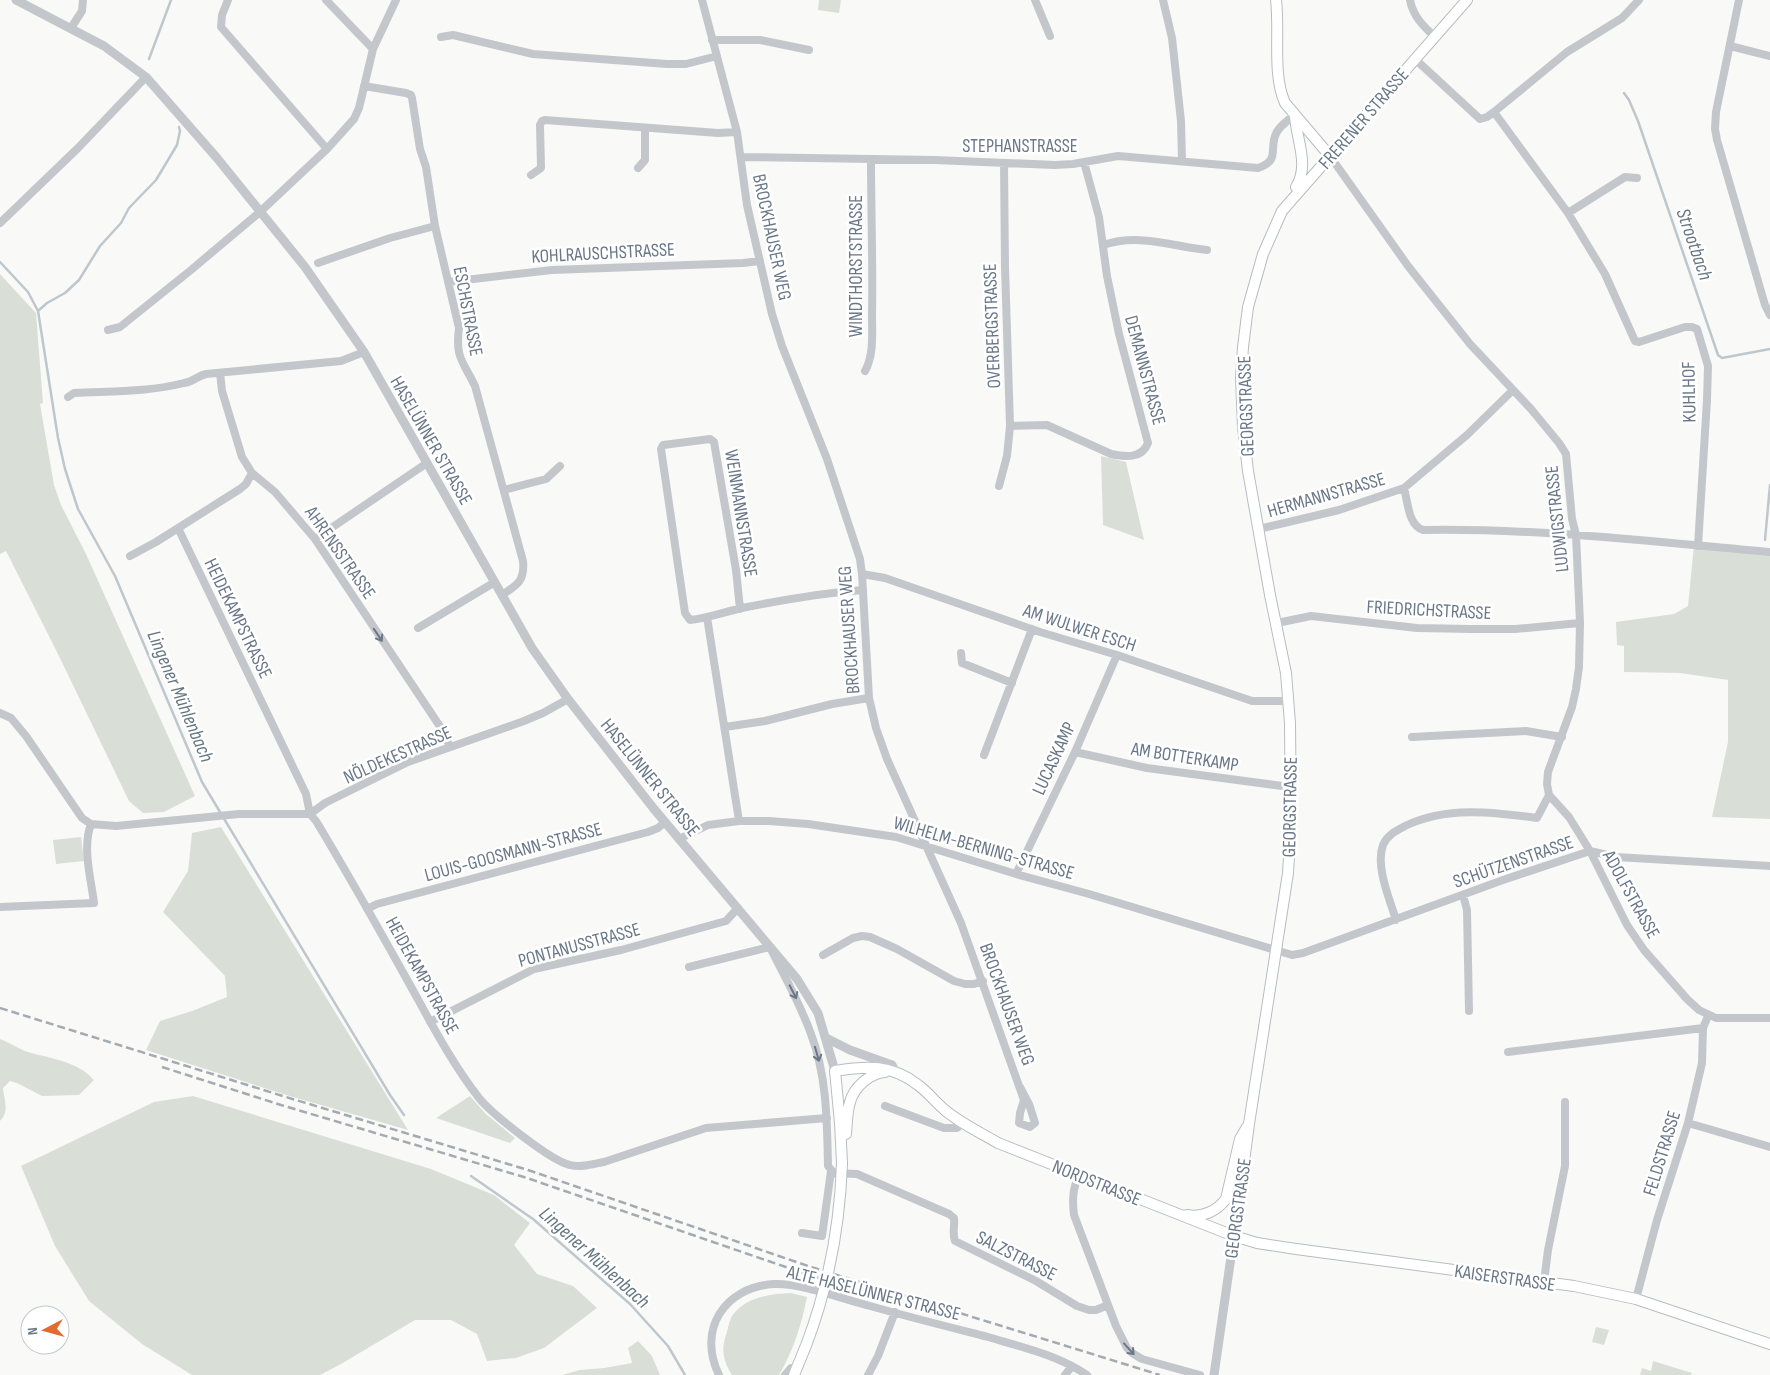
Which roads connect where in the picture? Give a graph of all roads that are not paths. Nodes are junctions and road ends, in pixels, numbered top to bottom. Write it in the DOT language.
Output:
graph roads {
  1 [pos="16,0"];
  2 [pos="84,0"];
  3 [pos="228,0"];
  4 [pos="326,0"];
  5 [pos="396,0"];
  6 [pos="702,0"];
  7 [pos="1035,0"];
  8 [pos="1163,0"];
  9 [pos="1276,0"];
  10 [pos="1410,0"];
  11 [pos="1467,0"];
  12 [pos="1639,0"];
  13 [pos="1739,0"];
  14 [pos="71,28"];
  15 [pos="1050,36"];
  16 [pos="1434,37"];
  17 [pos="441,38"];
  18 [pos="712,40"];
  19 [pos="1730,46"];
  20 [pos="373,49"];
  21 [pos="809,50"];
  22 [pos="717,56"];
  23 [pos="1770,56"];
  24 [pos="1415,60"];
  25 [pos="146,77"];
  26 [pos="364,86"];
  27 [pos="1494,112"];
  28 [pos="1295,115"];
  29 [pos="645,129"];
  30 [pos="737,132"];
  31 [pos="327,149"];
  32 [pos="1330,156"];
  33 [pos="741,157"];
  34 [pos="871,159"];
  35 [pos="1182,161"];
  36 [pos="1084,162"];
  37 [pos="1004,163"];
  38 [pos="638,168"];
  39 [pos="531,175"];
  40 [pos="1637,178"];
  41 [pos="1290,200"];
  42 [pos="260,211"];
  43 [pos="1568,213"];
  44 [pos="0,223"];
  45 [pos="435,226"];
  46 [pos="1267,240"];
  47 [pos="1103,245"];
  48 [pos="1207,250"];
  49 [pos="760,261"];
  50 [pos="318,262"];
  51 [pos="448,282"];
  52 [pos="1770,315"];
  53 [pos="108,330"];
  54 [pos="364,352"];
  55 [pos="864,371"];
  56 [pos="220,373"];
  57 [pos="1513,390"];
  58 [pos="68,396"];
  59 [pos="1010,426"];
  60 [pos="427,463"];
  61 [pos="560,466"];
  62 [pos="252,473"];
  63 [pos="999,486"];
  64 [pos="1404,488"];
  65 [pos="504,490"];
  66 [pos="178,528"];
  67 [pos="1259,529"];
  68 [pos="1576,535"];
  69 [pos="315,539"];
  70 [pos="1698,546"];
  71 [pos="1770,552"];
  72 [pos="130,556"];
  73 [pos="862,574"];
  74 [pos="495,582"];
  75 [pos="863,590"];
  76 [pos="502,595"];
  77 [pos="740,609"];
  78 [pos="707,617"];
  79 [pos="1277,623"];
  80 [pos="1580,624"];
  81 [pos="418,628"];
  82 [pos="1032,629"];
  83 [pos="961,653"];
  84 [pos="1117,655"];
  85 [pos="1012,682"];
  86 [pos="869,698"];
  87 [pos="568,699"];
  88 [pos="1289,701"];
  89 [pos="0,713"];
  90 [pos="724,727"];
  91 [pos="1412,736"];
  92 [pos="1562,737"];
  93 [pos="450,747"];
  94 [pos="1075,752"];
  95 [pos="984,755"];
  96 [pos="1290,787"];
  97 [pos="1550,795"];
  98 [pos="310,814"];
  99 [pos="739,820"];
  100 [pos="665,822"];
  101 [pos="91,824"];
  102 [pos="679,839"];
  103 [pos="925,845"];
  104 [pos="1590,851"];
  105 [pos="1770,866"];
  106 [pos="1016,874"];
  107 [pos="1463,896"];
  108 [pos="0,907"];
  109 [pos="738,908"];
  110 [pos="367,909"];
  111 [pos="1396,920"];
  112 [pos="770,947"];
  113 [pos="1276,951"];
  114 [pos="823,955"];
  115 [pos="689,967"];
  116 [pos="982,981"];
  117 [pos="1469,1011"];
  118 [pos="1708,1016"];
  119 [pos="1770,1018"];
  120 [pos="430,1022"];
  121 [pos="1703,1028"];
  122 [pos="826,1038"];
  123 [pos="1508,1052"];
  124 [pos="835,1071"];
  125 [pos="896,1071"];
  126 [pos="1020,1087"];
  127 [pos="1565,1102"];
  128 [pos="885,1106"];
  129 [pos="827,1118"];
  130 [pos="844,1123"];
  131 [pos="963,1123"];
  132 [pos="1688,1123"];
  133 [pos="1249,1124"];
  134 [pos="1770,1147"];
  135 [pos="831,1171"];
  136 [pos="1079,1174"];
  137 [pos="1165,1210"];
  138 [pos="802,1233"];
  139 [pos="1234,1236"];
  140 [pos="1544,1282"];
  141 [pos="1636,1299"];
  142 [pos="1108,1305"];
  143 [pos="895,1312"];
  144 [pos="1770,1344"];
  145 [pos="1072,1366"];
  146 [pos="795,1372"];
  147 [pos="873,1373"];
  148 [pos="719,1375"];
  149 [pos="785,1375"];
  150 [pos="1065,1375"];
  151 [pos="1087,1375"];
  152 [pos="1200,1375"];
  153 [pos="1214,1375"];
  1 -- 14 [label="street, HASELÜNNER STRASSE"];
  2 -- 14 [label="street"];
  3 -- 31 [label="street"];
  4 -- 20 [label="street"];
  5 -- 20 [label="street"];
  6 -- 18 [label="street, BROCKHAUSER WEG"];
  7 -- 15 [label="street"];
  8 -- 35 [label="street"];
  9 -- 28 [label="main road"];
  10 -- 16 [label="street"];
  11 -- 16 [label="main road, FRERENER STRASSE"];
  12 -- 27 [label="street"];
  13 -- 19 [label="street"];
  14 -- 25 [label="street, HASELÜNNER STRASSE"];
  16 -- 24 [label="main road, FRERENER STRASSE"];
  17 -- 22 [label="street"];
  18 -- 21 [label="street"];
  18 -- 22 [label="street, BROCKHAUSER WEG"];
  19 -- 23 [label="street"];
  19 -- 52 [label="street"];
  20 -- 26 [label="street"];
  22 -- 30 [label="street, BROCKHAUSER WEG"];
  24 -- 27 [label="street"];
  24 -- 32 [label="main road, FRERENER STRASSE"];
  25 -- 42 [label="street, HASELÜNNER STRASSE"];
  25 -- 44 [label="street"];
  26 -- 31 [label="street"];
  26 -- 45 [label="street, ESCHSTRASSE"];
  27 -- 43 [label="street, KUHLHOF"];
  28 -- 32 [label="main road"];
  28 -- 35 [label="street, STEPHANSTRASSE"];
  28 -- 41 [label="main road"];
  29 -- 30 [label="street"];
  29 -- 38 [label="street"];
  29 -- 39 [label="street"];
  30 -- 33 [label="street, BROCKHAUSER WEG"];
  31 -- 42 [label="street"];
  32 -- 41 [label="main road, FRERENER STRASSE"];
  32 -- 57 [label="street, LUDWIGSTRASSE"];
  33 -- 34 [label="street, STEPHANSTRASSE"];
  33 -- 49 [label="street, BROCKHAUSER WEG"];
  34 -- 37 [label="street, STEPHANSTRASSE"];
  34 -- 55 [label="street, WINDTHORSTSTRASSE"];
  35 -- 36 [label="street, STEPHANSTRASSE"];
  36 -- 37 [label="street, STEPHANSTRASSE"];
  36 -- 47 [label="street, DEMANNSTRASSE"];
  37 -- 59 [label="street, OVERBERGSTRASSE"];
  40 -- 43 [label="street"];
  41 -- 46 [label="main road, FRERENER STRASSE"];
  42 -- 53 [label="street"];
  42 -- 54 [label="street, HASELÜNNER STRASSE"];
  43 -- 70 [label="street, KUHLHOF"];
  45 -- 50 [label="street"];
  45 -- 51 [label="street, ESCHSTRASSE"];
  46 -- 67 [label="main road, GEORGSTRASSE"];
  47 -- 48 [label="street"];
  47 -- 59 [label="street, DEMANNSTRASSE"];
  49 -- 51 [label="street, KOHLRAUSCHSTRASSE"];
  49 -- 73 [label="street, BROCKHAUSER WEG"];
  51 -- 65 [label="street, ESCHSTRASSE"];
  54 -- 56 [label="street"];
  54 -- 60 [label="street, HASELÜNNER STRASSE"];
  56 -- 58 [label="street"];
  56 -- 62 [label="street, AHRENSSTRASSE"];
  57 -- 64 [label="street, HERMANNSTRASSE"];
  57 -- 68 [label="street, LUDWIGSTRASSE"];
  59 -- 63 [label="street, OVERBERGSTRASSE"];
  60 -- 69 [label="street"];
  60 -- 74 [label="street, HASELÜNNER STRASSE"];
  61 -- 65 [label="street"];
  62 -- 66 [label="street"];
  62 -- 69 [label="street, AHRENSSTRASSE"];
  64 -- 67 [label="street, HERMANNSTRASSE"];
  64 -- 68 [label="street"];
  65 -- 76 [label="street, ESCHSTRASSE"];
  66 -- 72 [label="street"];
  66 -- 98 [label="street, HEIDEKAMPSTRASSE"];
  67 -- 79 [label="main road, GEORGSTRASSE"];
  68 -- 70 [label="street"];
  68 -- 80 [label="street, LUDWIGSTRASSE"];
  69 -- 93 [label="street, AHRENSSTRASSE, one-way"];
  70 -- 71 [label="street"];
  73 -- 75 [label="street, BROCKHAUSER WEG"];
  73 -- 82 [label="street, AM WULWER ESCH"];
  74 -- 76 [label="street, HASELÜNNER STRASSE"];
  74 -- 81 [label="street"];
  75 -- 77 [label="street"];
  75 -- 86 [label="street, BROCKHAUSER WEG"];
  76 -- 87 [label="street, HASELÜNNER STRASSE"];
  77 -- 78 [label="street"];
  77 -- 78 [label="street, WEINMANNSTRASSE"];
  78 -- 90 [label="street"];
  79 -- 80 [label="street, FRIEDRICHSTRASSE"];
  79 -- 88 [label="main road, GEORGSTRASSE"];
  80 -- 92 [label="street, LUDWIGSTRASSE"];
  82 -- 84 [label="street, AM WULWER ESCH"];
  82 -- 85 [label="street"];
  83 -- 85 [label="street"];
  84 -- 88 [label="street, AM WULWER ESCH"];
  84 -- 94 [label="street, LUCASKAMP"];
  85 -- 95 [label="street"];
  86 -- 90 [label="street"];
  86 -- 103 [label="street, BROCKHAUSER WEG"];
  87 -- 93 [label="street, NÖLDEKESTRASSE"];
  87 -- 100 [label="street, HASELÜNNER STRASSE"];
  88 -- 96 [label="main road, GEORGSTRASSE"];
  89 -- 101 [label="street"];
  90 -- 99 [label="street"];
  91 -- 92 [label="street"];
  92 -- 97 [label="street, LUDWIGSTRASSE"];
  93 -- 98 [label="street, NÖLDEKESTRASSE"];
  94 -- 96 [label="street, AM BOTTERKAMP"];
  94 -- 106 [label="street, LUCASKAMP"];
  96 -- 113 [label="main road, GEORGSTRASSE"];
  97 -- 104 [label="street"];
  97 -- 111 [label="street"];
  98 -- 101 [label="street"];
  98 -- 110 [label="street, HEIDEKAMPSTRASSE"];
  99 -- 102 [label="street, WILHELM-BERNING-STRASSE"];
  99 -- 103 [label="street, WILHELM-BERNING-STRASSE"];
  100 -- 102 [label="street, HASELÜNNER STRASSE"];
  100 -- 110 [label="street, LOUIS-GOOSMANN-STRASSE"];
  101 -- 108 [label="street"];
  102 -- 109 [label="street, HASELÜNNER STRASSE"];
  103 -- 106 [label="street, WILHELM-BERNING-STRASSE"];
  103 -- 116 [label="street, BROCKHAUSER WEG"];
  104 -- 105 [label="street, SCHÜTZENSTRASSE"];
  104 -- 107 [label="street, SCHÜTZENSTRASSE"];
  104 -- 118 [label="street, ADOLFSTRASSE"];
  106 -- 113 [label="street, WILHELM-BERNING-STRASSE"];
  107 -- 111 [label="street, SCHÜTZENSTRASSE"];
  107 -- 117 [label="street"];
  109 -- 112 [label="street, HASELÜNNER STRASSE"];
  109 -- 120 [label="street, PONTANUSSTRASSE"];
  110 -- 120 [label="street, HEIDEKAMPSTRASSE"];
  111 -- 113 [label="street, SCHÜTZENSTRASSE"];
  112 -- 115 [label="street"];
  112 -- 122 [label="street, HASELÜNNER STRASSE"];
  112 -- 129 [label="street, HASELÜNNER STRASSE, one-way"];
  113 -- 133 [label="main road, GEORGSTRASSE"];
  114 -- 116 [label="street"];
  116 -- 126 [label="street, BROCKHAUSER WEG"];
  118 -- 119 [label="street"];
  118 -- 121 [label="street, FELDSTRASSE"];
  120 -- 129 [label="street, HEIDEKAMPSTRASSE"];
  121 -- 123 [label="street"];
  121 -- 132 [label="street, FELDSTRASSE"];
  122 -- 124 [label="street, HASELÜNNER STRASSE"];
  122 -- 125 [label="street"];
  124 -- 125 [label="main road, NORDSTRASSE"];
  124 -- 130 [label="main road"];
  125 -- 130 [label="main road"];
  125 -- 131 [label="main road, NORDSTRASSE"];
  126 -- 126 [label="street, BROCKHAUSER WEG"];
  127 -- 140 [label="street"];
  128 -- 131 [label="street"];
  129 -- 135 [label="street, HASELÜNNER STRASSE"];
  130 -- 146 [label="main road, bridge"];
  131 -- 136 [label="main road, NORDSTRASSE"];
  132 -- 134 [label="street"];
  132 -- 141 [label="street, FELDSTRASSE"];
  133 -- 137 [label="main road"];
  133 -- 139 [label="main road, GEORGSTRASSE"];
  135 -- 138 [label="street, HASELÜNNER STRASSE"];
  135 -- 142 [label="street, SALZSTRASSE"];
  136 -- 137 [label="main road, NORDSTRASSE"];
  136 -- 142 [label="street"];
  137 -- 139 [label="main road, NORDSTRASSE"];
  139 -- 140 [label="main road, KAISERSTRASSE"];
  139 -- 153 [label="street, GEORGSTRASSE"];
  140 -- 141 [label="main road, KAISERSTRASSE"];
  141 -- 144 [label="main road, KAISERSTRASSE"];
  142 -- 152 [label="street, one-way"];
  143 -- 145 [label="street, ALTE HASELÜNNER STRASSE"];
  143 -- 147 [label="street"];
  143 -- 148 [label="street, ALTE HASELÜNNER STRASSE"];
  145 -- 150 [label="street"];
  145 -- 151 [label="street, ALTE HASELÜNNER STRASSE"];
  146 -- 149 [label="street"];
}
